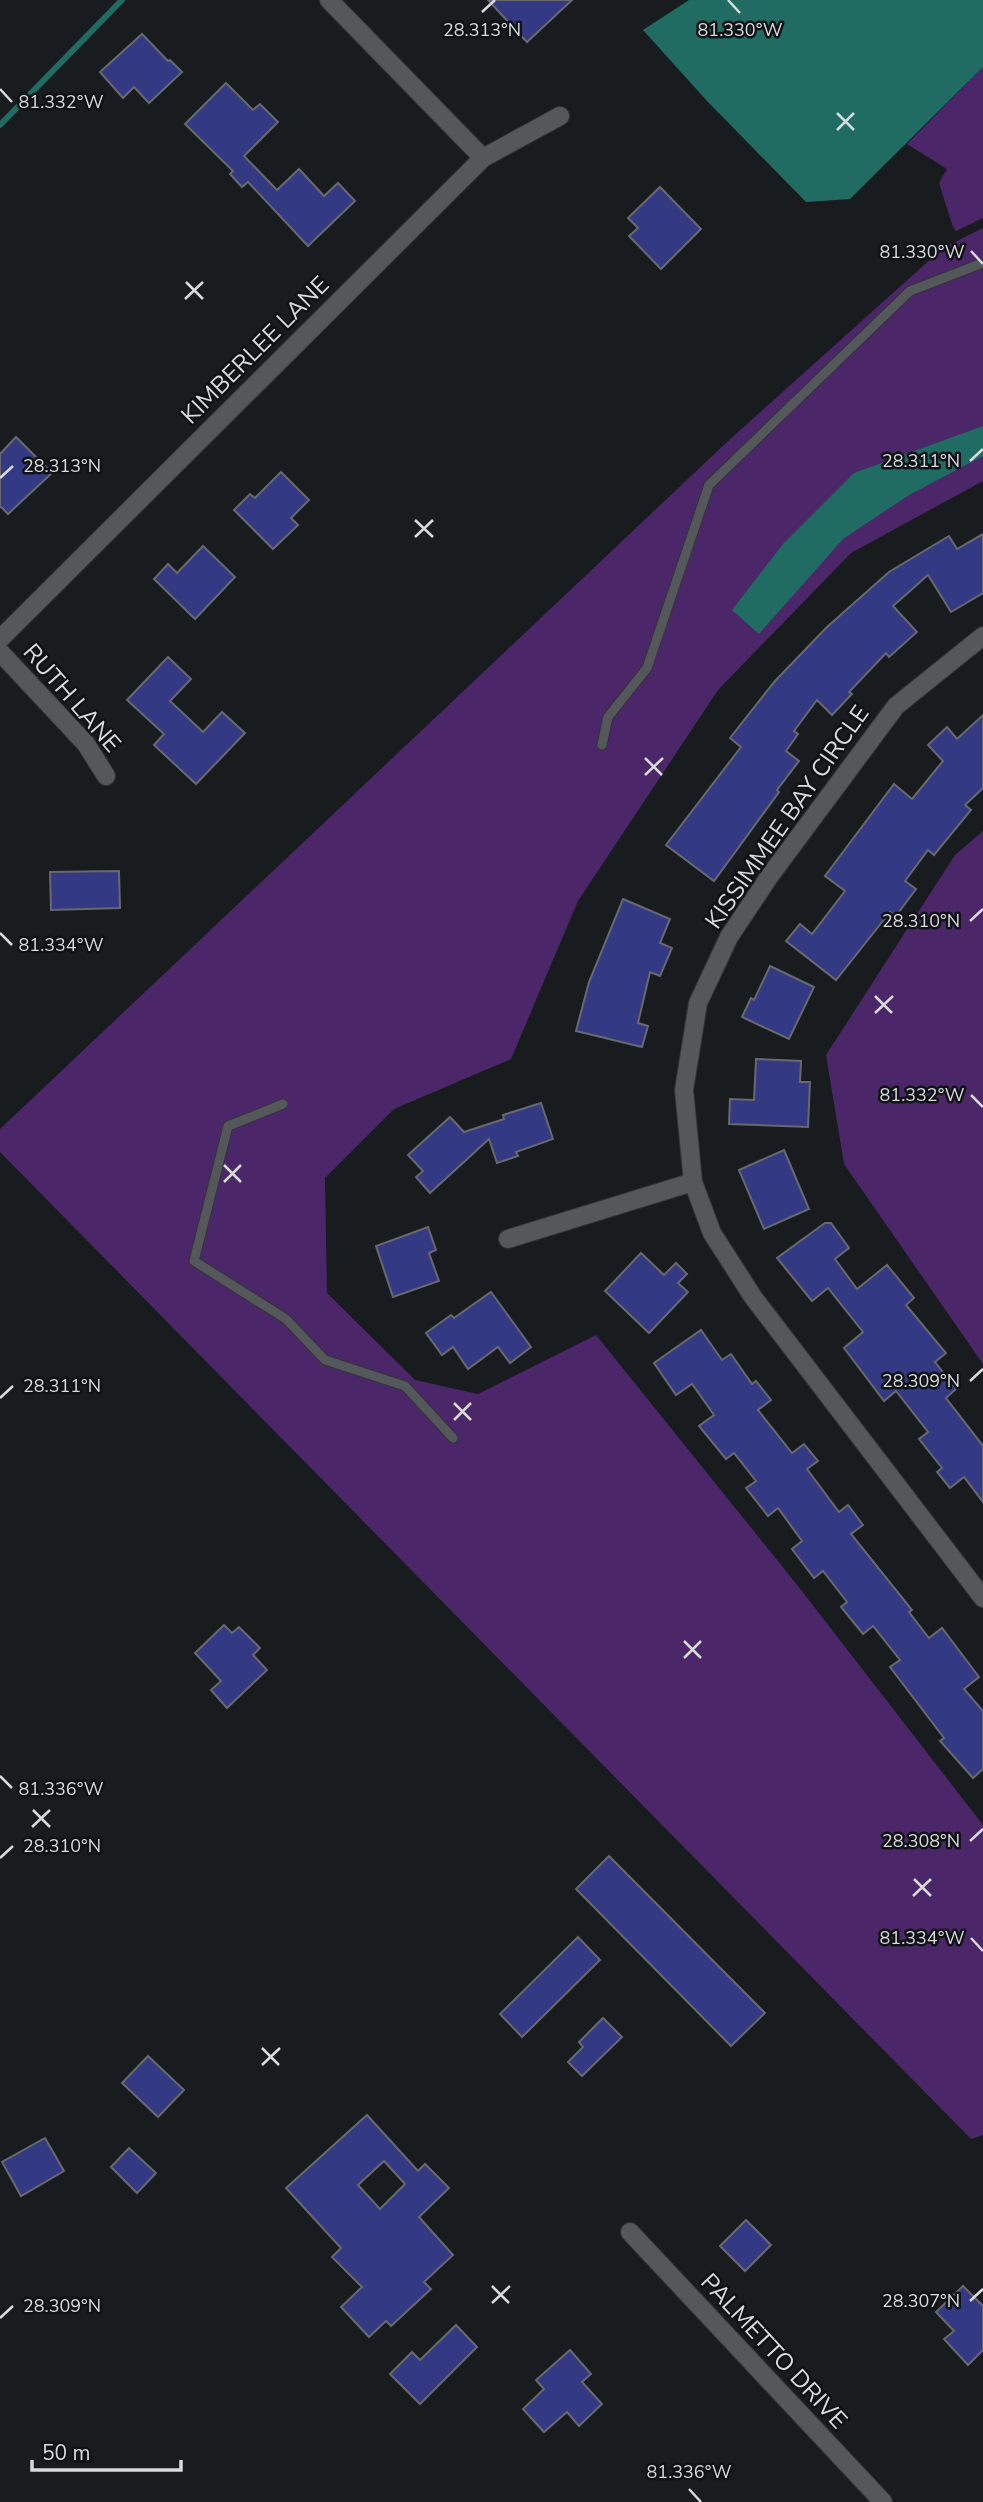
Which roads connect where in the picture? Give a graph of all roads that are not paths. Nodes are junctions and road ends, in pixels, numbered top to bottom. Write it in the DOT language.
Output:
graph roads {
  1 [pos="328,0"];
  2 [pos="560,116"];
  3 [pos="482,158"];
  4 [pos="980,264"];
  5 [pos="983,636"];
  6 [pos="0,639"];
  7 [pos="0,652"];
  8 [pos="603,745"];
  9 [pos="106,776"];
  10 [pos="283,1104"];
  11 [pos="693,1182"];
  12 [pos="508,1239"];
  13 [pos="453,1438"];
  14 [pos="983,1598"];
  15 [pos="630,2232"];
  16 [pos="883,2502"];
  1 -- 3 [label="street"];
  2 -- 3 [label="street, KIMBERLEE LANE"];
  3 -- 6 [label="street, KIMBERLEE LANE"];
  4 -- 8 [label="lane"];
  5 -- 11 [label="street, KISSIMMEE BAY CIRCLE"];
  7 -- 9 [label="street, RUTH LANE"];
  10 -- 13 [label="lane"];
  11 -- 12 [label="street"];
  11 -- 14 [label="street, KISSIMMEE BAY CIRCLE"];
  15 -- 16 [label="street, PALMETTO DRIVE"];
}
